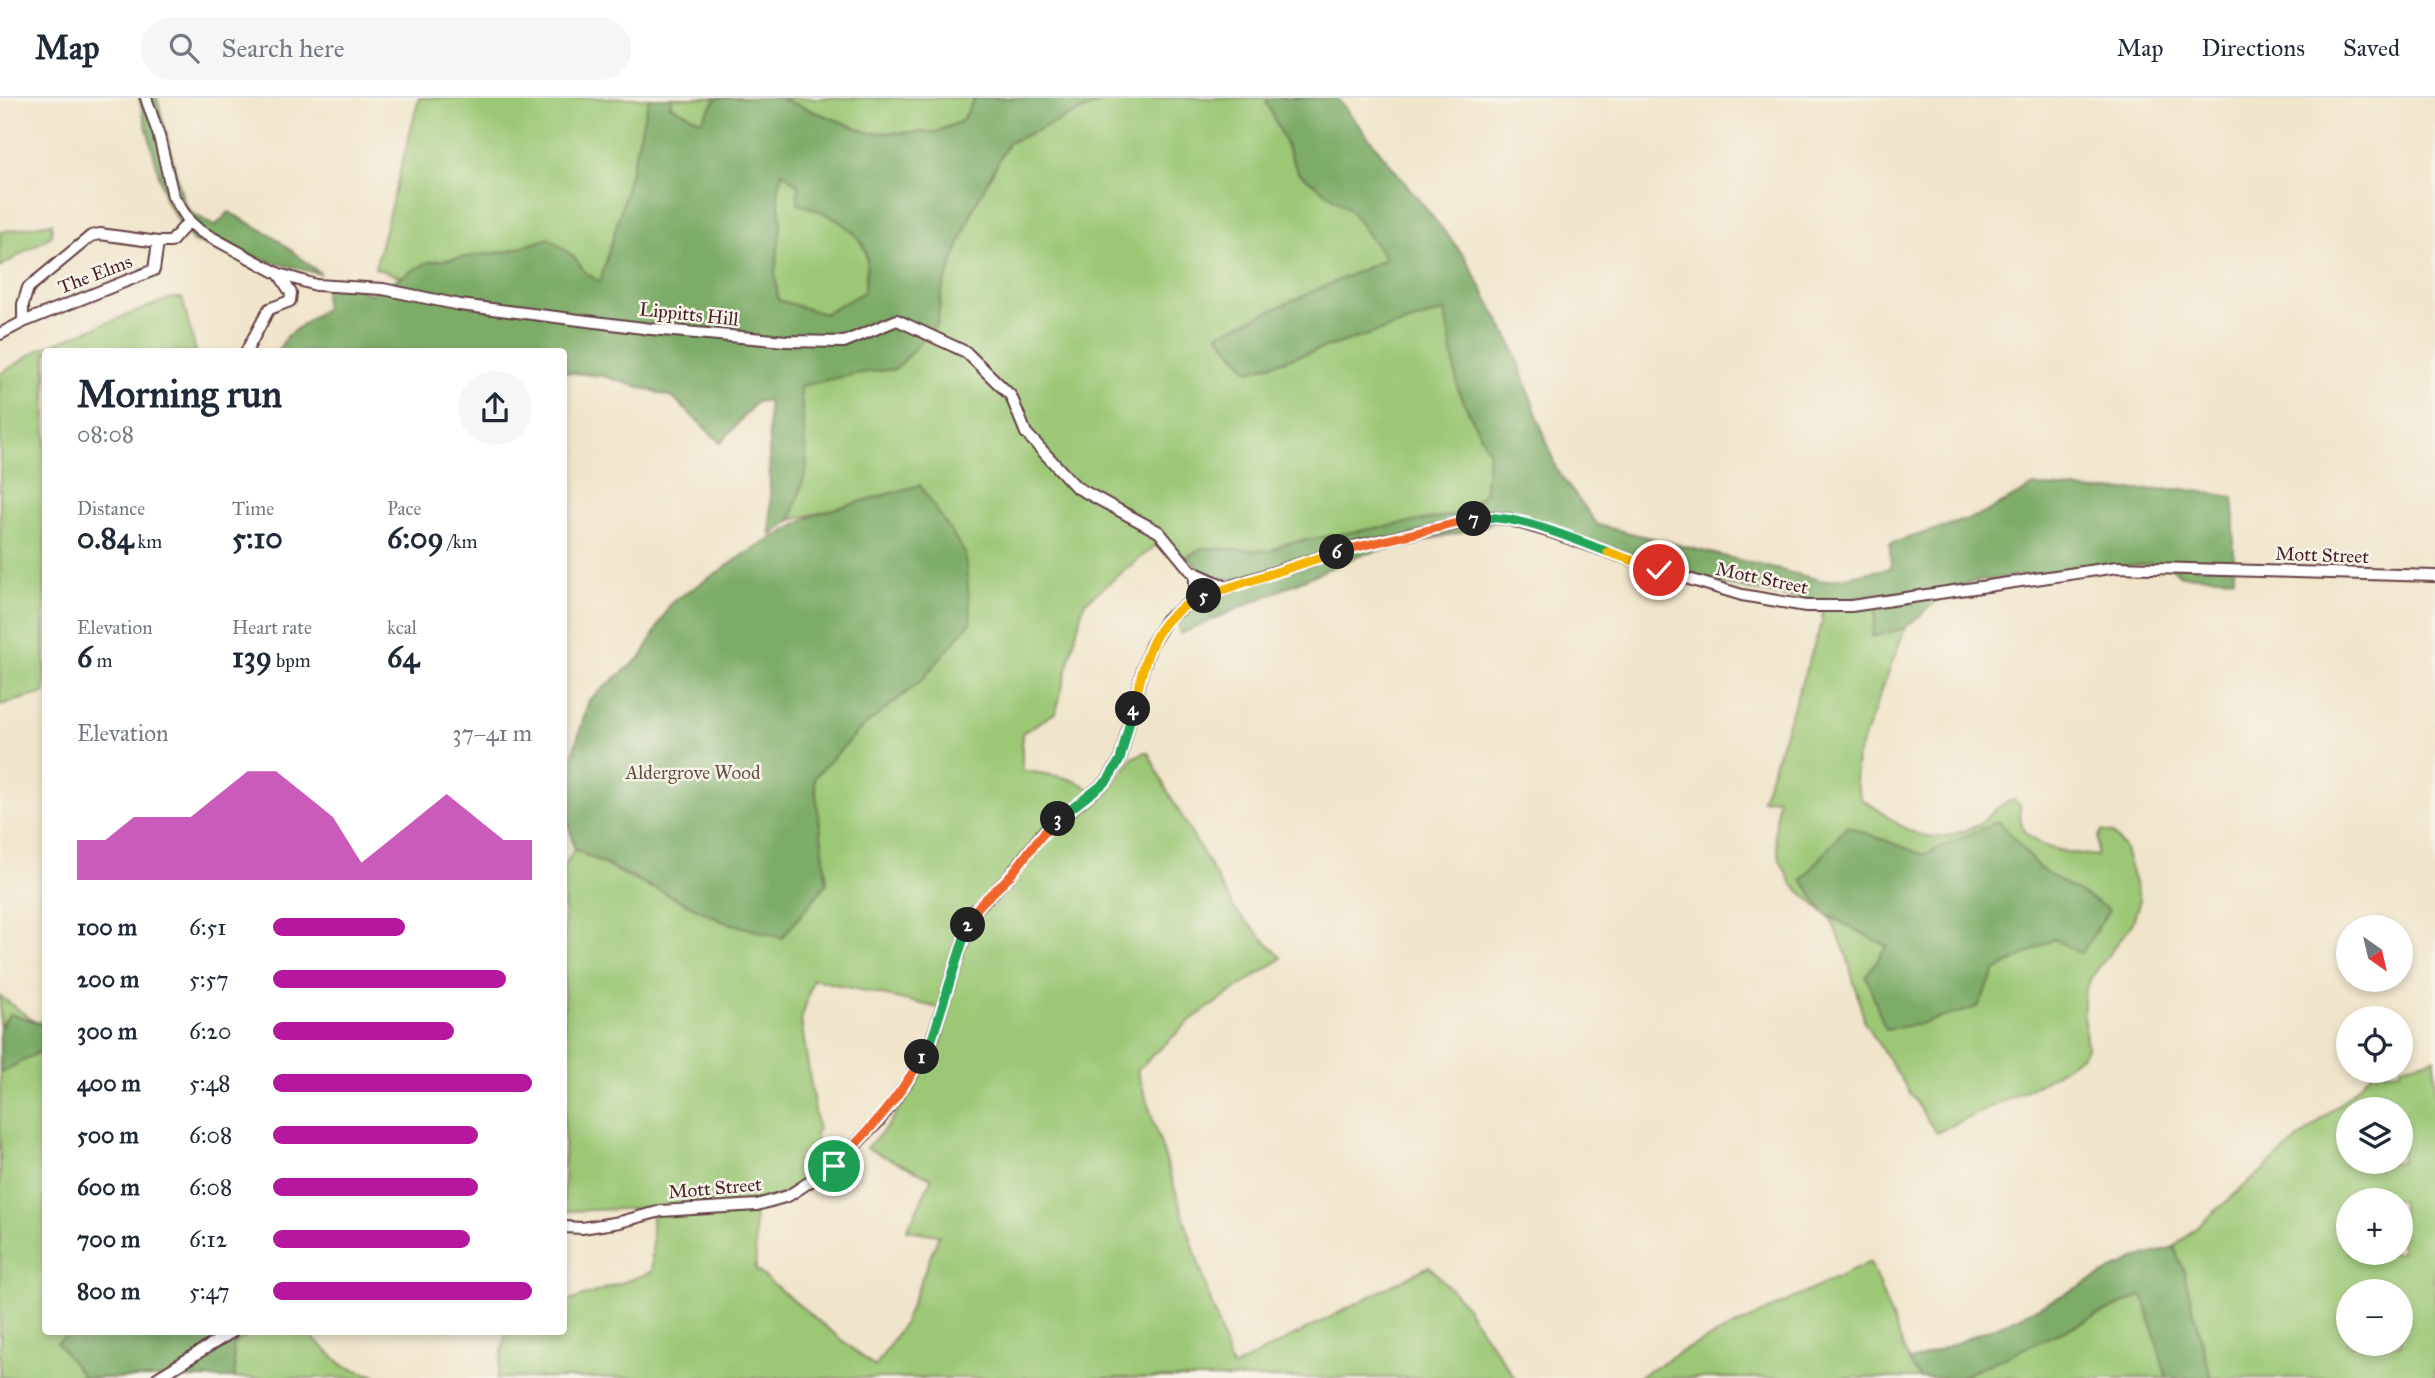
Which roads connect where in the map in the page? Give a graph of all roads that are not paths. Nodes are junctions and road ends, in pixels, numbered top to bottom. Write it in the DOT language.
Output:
graph roads {
  1 [pos="146,98"];
  2 [pos="189,221"];
  3 [pos="158,242"];
  4 [pos="279,274"];
  5 [pos="23,322"];
  6 [pos="0,334"];
  7 [pos="248,348"];
  8 [pos="1195,572"];
  9 [pos="2435,576"];
  10 [pos="1225,588"];
  11 [pos="1195,600"];
  12 [pos="567,1227"];
  13 [pos="227,1335"];
  14 [pos="157,1378"];
  1 -- 2 [label="street, Lippitts Hill"];
  2 -- 3 [label="street"];
  2 -- 4 [label="street, Lippitts Hill"];
  3 -- 5 [label="street, The Elms"];
  3 -- 5 [label="street, The Elms"];
  4 -- 7 [label="street"];
  4 -- 8 [label="street, Lippitts Hill"];
  5 -- 6 [label="street, The Elms"];
  8 -- 10 [label="street, Lippitts Hill"];
  8 -- 11 [label="street"];
  9 -- 10 [label="street, Mott Street"];
  10 -- 11 [label="street, Mott Street"];
  11 -- 12 [label="street, Mott Street"];
  13 -- 14 [label="street"];
}
